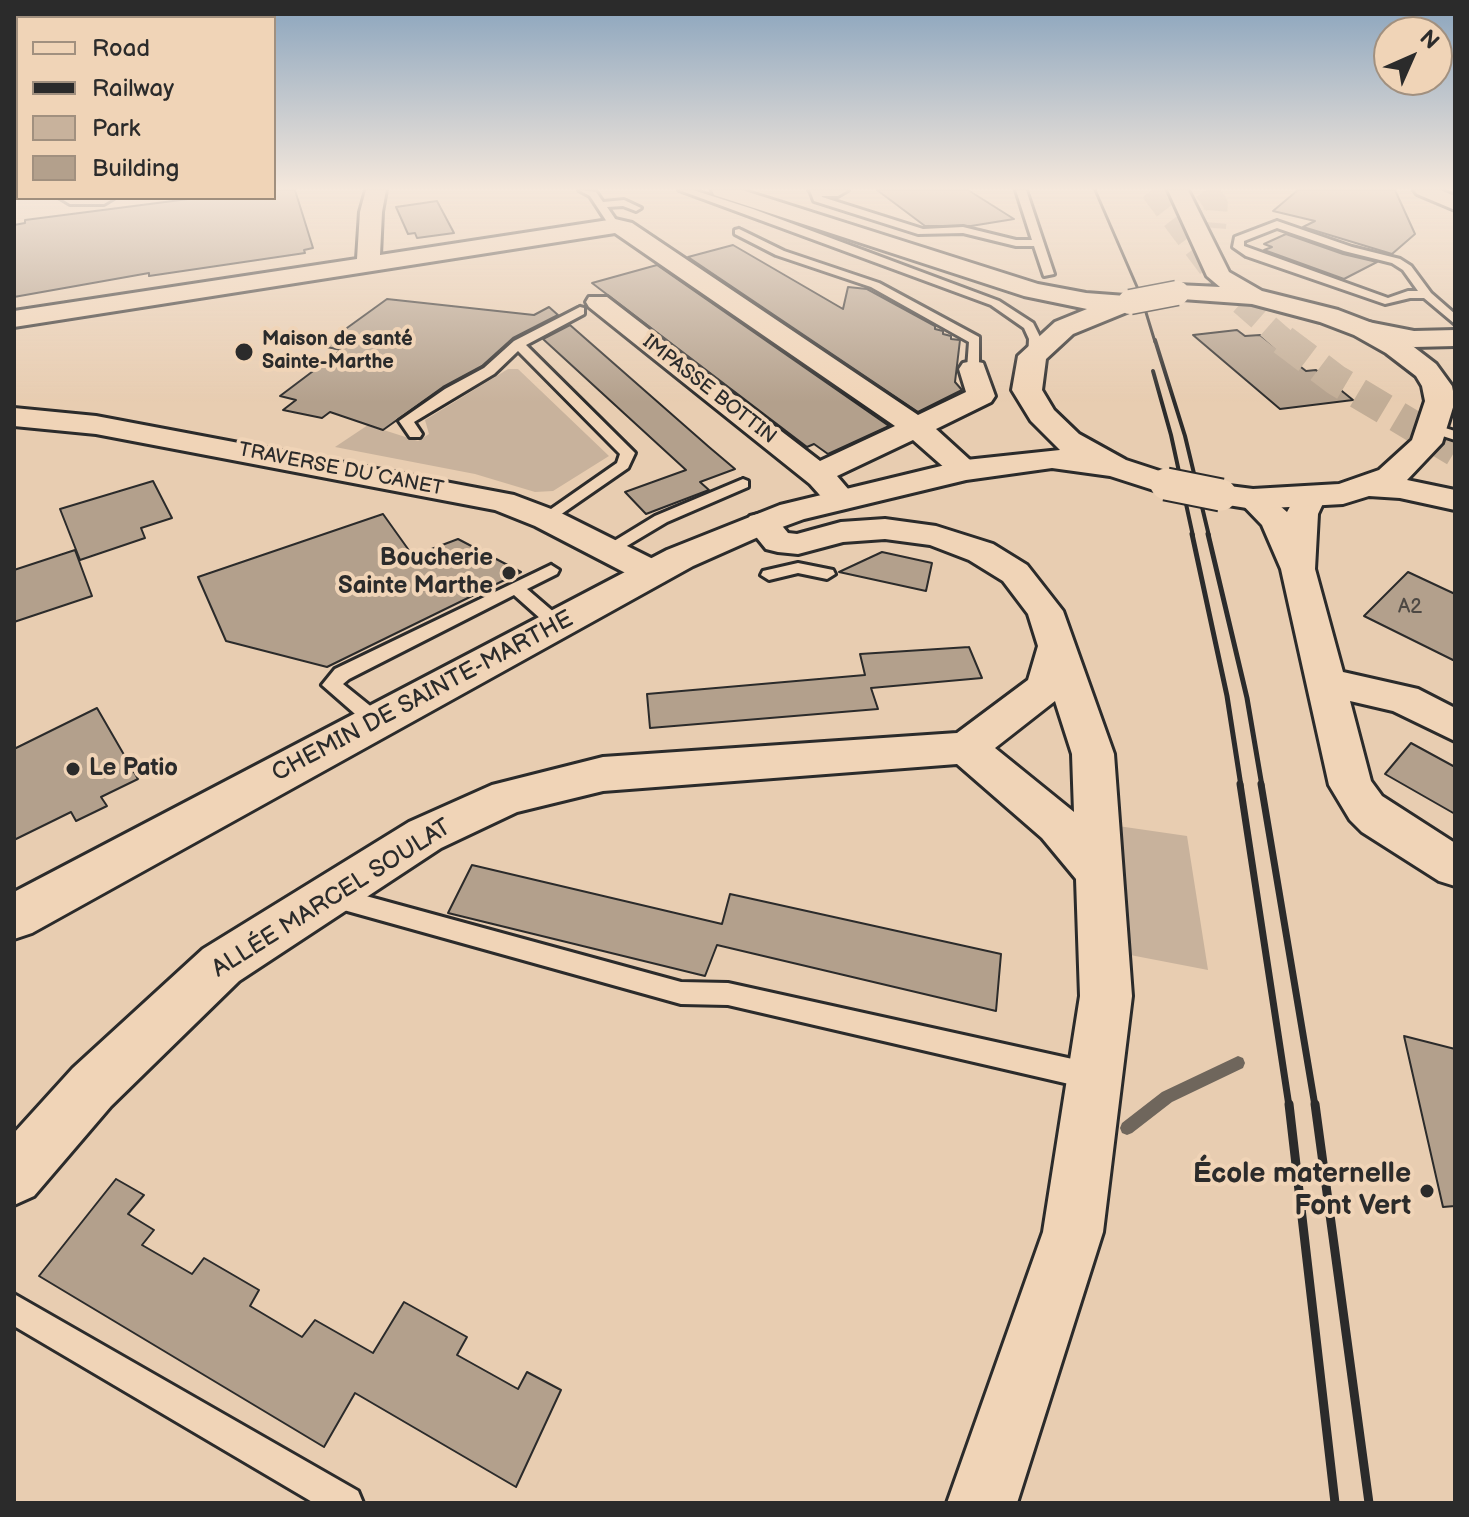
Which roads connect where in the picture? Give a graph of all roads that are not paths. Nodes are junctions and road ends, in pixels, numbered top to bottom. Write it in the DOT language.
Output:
graph roads {
  1 [pos="383,261"];
  2 [pos="672,261"];
  3 [pos="803,261"];
  4 [pos="899,261"];
  5 [pos="912,261"];
  6 [pos="935,261"];
  7 [pos="1039,261"];
  8 [pos="1189,261"];
  9 [pos="1212,261"];
  10 [pos="1269,261"];
  11 [pos="1395,261"];
  12 [pos="368,263"];
  13 [pos="919,263"];
  14 [pos="1040,282"];
  15 [pos="1177,293"];
  16 [pos="1427,295"];
  17 [pos="1253,296"];
  18 [pos="1094,306"];
  19 [pos="589,307"];
  20 [pos="14,319"];
  21 [pos="1455,320"];
  22 [pos="1064,328"];
  23 [pos="1363,329"];
  24 [pos="1455,341"];
  25 [pos="518,344"];
  26 [pos="1032,356"];
  27 [pos="973,369"];
  28 [pos="1426,370"];
  29 [pos="1042,415"];
  30 [pos="14,417"];
  31 [pos="917,428"];
  32 [pos="415,434"];
  33 [pos="1438,436"];
  34 [pos="1115,467"];
  35 [pos="966,470"];
  36 [pos="1455,477"];
  37 [pos="743,484"];
  38 [pos="1369,486"];
  39 [pos="830,488"];
  40 [pos="1237,497"];
  41 [pos="1310,497"];
  42 [pos="1455,500"];
  43 [pos="547,519"];
  44 [pos="609,549"];
  45 [pos="777,552"];
  46 [pos="1298,569"];
  47 [pos="551,570"];
  48 [pos="653,573"];
  49 [pos="827,574"];
  50 [pos="517,589"];
  51 [pos="557,624"];
  52 [pos="1057,645"];
  53 [pos="1326,682"];
  54 [pos="377,722"];
  55 [pos="1455,726"];
  56 [pos="966,748"];
  57 [pos="1455,867"];
  58 [pos="1099,873"];
  59 [pos="329,895"];
  60 [pos="14,917"];
  61 [pos="1095,1077"];
  62 [pos="14,1176"];
  63 [pos="14,1309"];
  64 [pos="346,1503"];
  65 [pos="982,1503"];
  1 -- 12 [label="street"];
  2 -- 31 [label="street"];
  3 -- 27 [label="lane"];
  4 -- 26 [label="lane"];
  5 -- 13 [label="main road"];
  6 -- 14 [label="main road"];
  7 -- 14 [label="lane"];
  8 -- 15 [label="main road"];
  9 -- 17 [label="main road"];
  10 -- 16 [label="lane"];
  11 -- 16 [label="lane"];
  12 -- 20 [label="street"];
  13 -- 14 [label="lane"];
  13 -- 22 [label="main road"];
  14 -- 18 [label="main road"];
  15 -- 17 [label="main road"];
  15 -- 18 [label="main road, bridge"];
  16 -- 21 [label="lane"];
  17 -- 23 [label="main road"];
  18 -- 22 [label="main road"];
  19 -- 25 [label="lane"];
  19 -- 39 [label="street, IMPASSE BOTTIN"];
  22 -- 26 [label="main road"];
  23 -- 24 [label="street"];
  23 -- 28 [label="main road"];
  24 -- 28 [label="street"];
  25 -- 32 [label="lane"];
  25 -- 43 [label="lane"];
  26 -- 29 [label="main road"];
  27 -- 31 [label="street, CHEMIN DE SAINTE-MARTHE"];
  28 -- 33 [label="main road"];
  29 -- 34 [label="main road"];
  29 -- 35 [label="main road, CHEMIN DE SAINTE-MARTHE"];
  30 -- 43 [label="street, TRAVERSE DU CANET"];
  31 -- 35 [label="street"];
  31 -- 39 [label="street, CHEMIN DE SAINTE-MARTHE"];
  33 -- 36 [label="main road"];
  33 -- 38 [label="main road"];
  34 -- 35 [label="main road, CHEMIN DE SAINTE-MARTHE"];
  34 -- 40 [label="main road, bridge"];
  35 -- 39 [label="main road, CHEMIN DE SAINTE-MARTHE"];
  37 -- 44 [label="lane"];
  38 -- 41 [label="main road"];
  38 -- 42 [label="main road"];
  39 -- 45 [label="main road, CHEMIN DE SAINTE-MARTHE"];
  40 -- 41 [label="main road"];
  40 -- 46 [label="street"];
  41 -- 46 [label="street"];
  43 -- 44 [label="street, TRAVERSE DU CANET"];
  44 -- 48 [label="street, TRAVERSE DU CANET"];
  45 -- 48 [label="main road, CHEMIN DE SAINTE-MARTHE"];
  45 -- 49 [label="lane"];
  45 -- 52 [label="street"];
  46 -- 53 [label="street"];
  47 -- 50 [label="lane"];
  48 -- 51 [label="main road, CHEMIN DE SAINTE-MARTHE"];
  50 -- 51 [label="lane"];
  50 -- 54 [label="lane"];
  51 -- 54 [label="main road, CHEMIN DE SAINTE-MARTHE"];
  52 -- 56 [label="street"];
  52 -- 58 [label="street"];
  53 -- 55 [label="street"];
  53 -- 57 [label="street"];
  54 -- 60 [label="main road, CHEMIN DE SAINTE-MARTHE"];
  56 -- 58 [label="street"];
  56 -- 59 [label="street, ALLÉE MARCEL SOULAT"];
  58 -- 61 [label="street"];
  59 -- 61 [label="lane"];
  59 -- 62 [label="street, ALLÉE MARCEL SOULAT"];
  61 -- 65 [label="street"];
  63 -- 64 [label="lane"];
}
